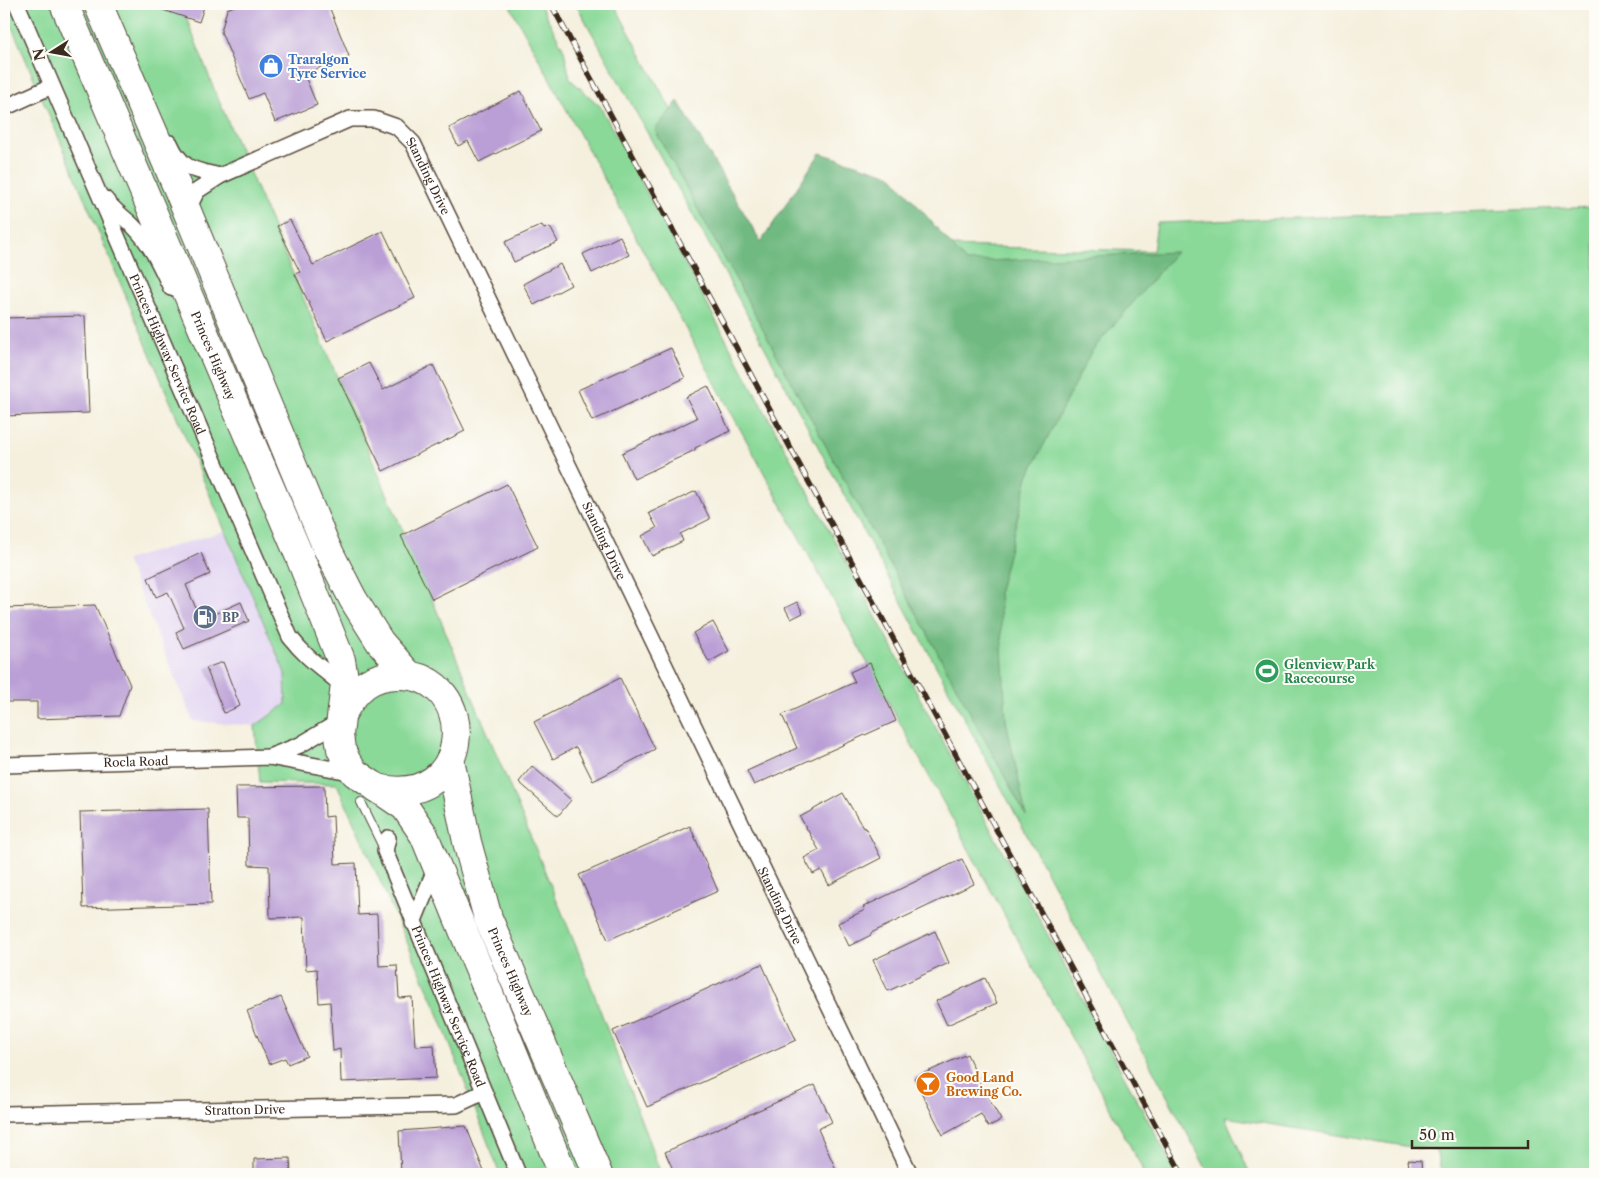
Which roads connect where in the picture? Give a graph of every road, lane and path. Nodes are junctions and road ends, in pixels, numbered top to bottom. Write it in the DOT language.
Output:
graph roads {
  1 [pos="17,4"];
  2 [pos="64,4"];
  3 [pos="98,4"];
  4 [pos="123,63"];
  5 [pos="52,86"];
  6 [pos="4,108"];
  7 [pos="220,176"];
  8 [pos="94,184"];
  9 [pos="187,211"];
  10 [pos="223,377"];
  11 [pos="408,674"];
  12 [pos="345,684"];
  13 [pos="341,716"];
  14 [pos="269,757"];
  15 [pos="450,760"];
  16 [pos="4,764"];
  17 [pos="364,788"];
  18 [pos="386,845"];
  19 [pos="437,865"];
  20 [pos="414,923"];
  21 [pos="484,1092"];
  22 [pos="4,1114"];
  23 [pos="518,1174"];
  24 [pos="563,1174"];
  25 [pos="598,1174"];
  26 [pos="910,1174"];
  1 -- 5 [label="street, Princes Highway Service Road"];
  2 -- 10 [label="highway, Princes Highway"];
  3 -- 4 [label="highway, Princes Highway"];
  4 -- 7 [label="street"];
  4 -- 9 [label="highway, Princes Highway"];
  5 -- 6 [label="street"];
  5 -- 8 [label="street, Princes Highway Service Road"];
  7 -- 9 [label="street, Standing Drive"];
  7 -- 26 [label="street, Standing Drive"];
  8 -- 10 [label="street"];
  8 -- 12 [label="street, Princes Highway Service Road"];
  9 -- 11 [label="highway, Princes Highway"];
  10 -- 12 [label="highway, Princes Highway"];
  11 -- 13 [label="highway, Princes Highway"];
  11 -- 15 [label="highway, Princes Highway"];
  12 -- 13 [label="highway, Princes Highway"];
  13 -- 14 [label="street, Rocla Road"];
  13 -- 17 [label="highway, Princes Highway"];
  14 -- 16 [label="street, Rocla Road"];
  14 -- 17 [label="street, Rocla Road"];
  15 -- 17 [label="highway, Princes Highway"];
  15 -- 25 [label="highway, Princes Highway"];
  17 -- 18 [label="lane"];
  17 -- 19 [label="highway, Princes Highway"];
  18 -- 20 [label="street, Princes Highway Service Road"];
  19 -- 20 [label="street"];
  19 -- 24 [label="highway, Princes Highway"];
  20 -- 21 [label="street, Princes Highway Service Road"];
  21 -- 22 [label="street, Stratton Drive"];
  21 -- 23 [label="street, Princes Highway Service Road"];
}
